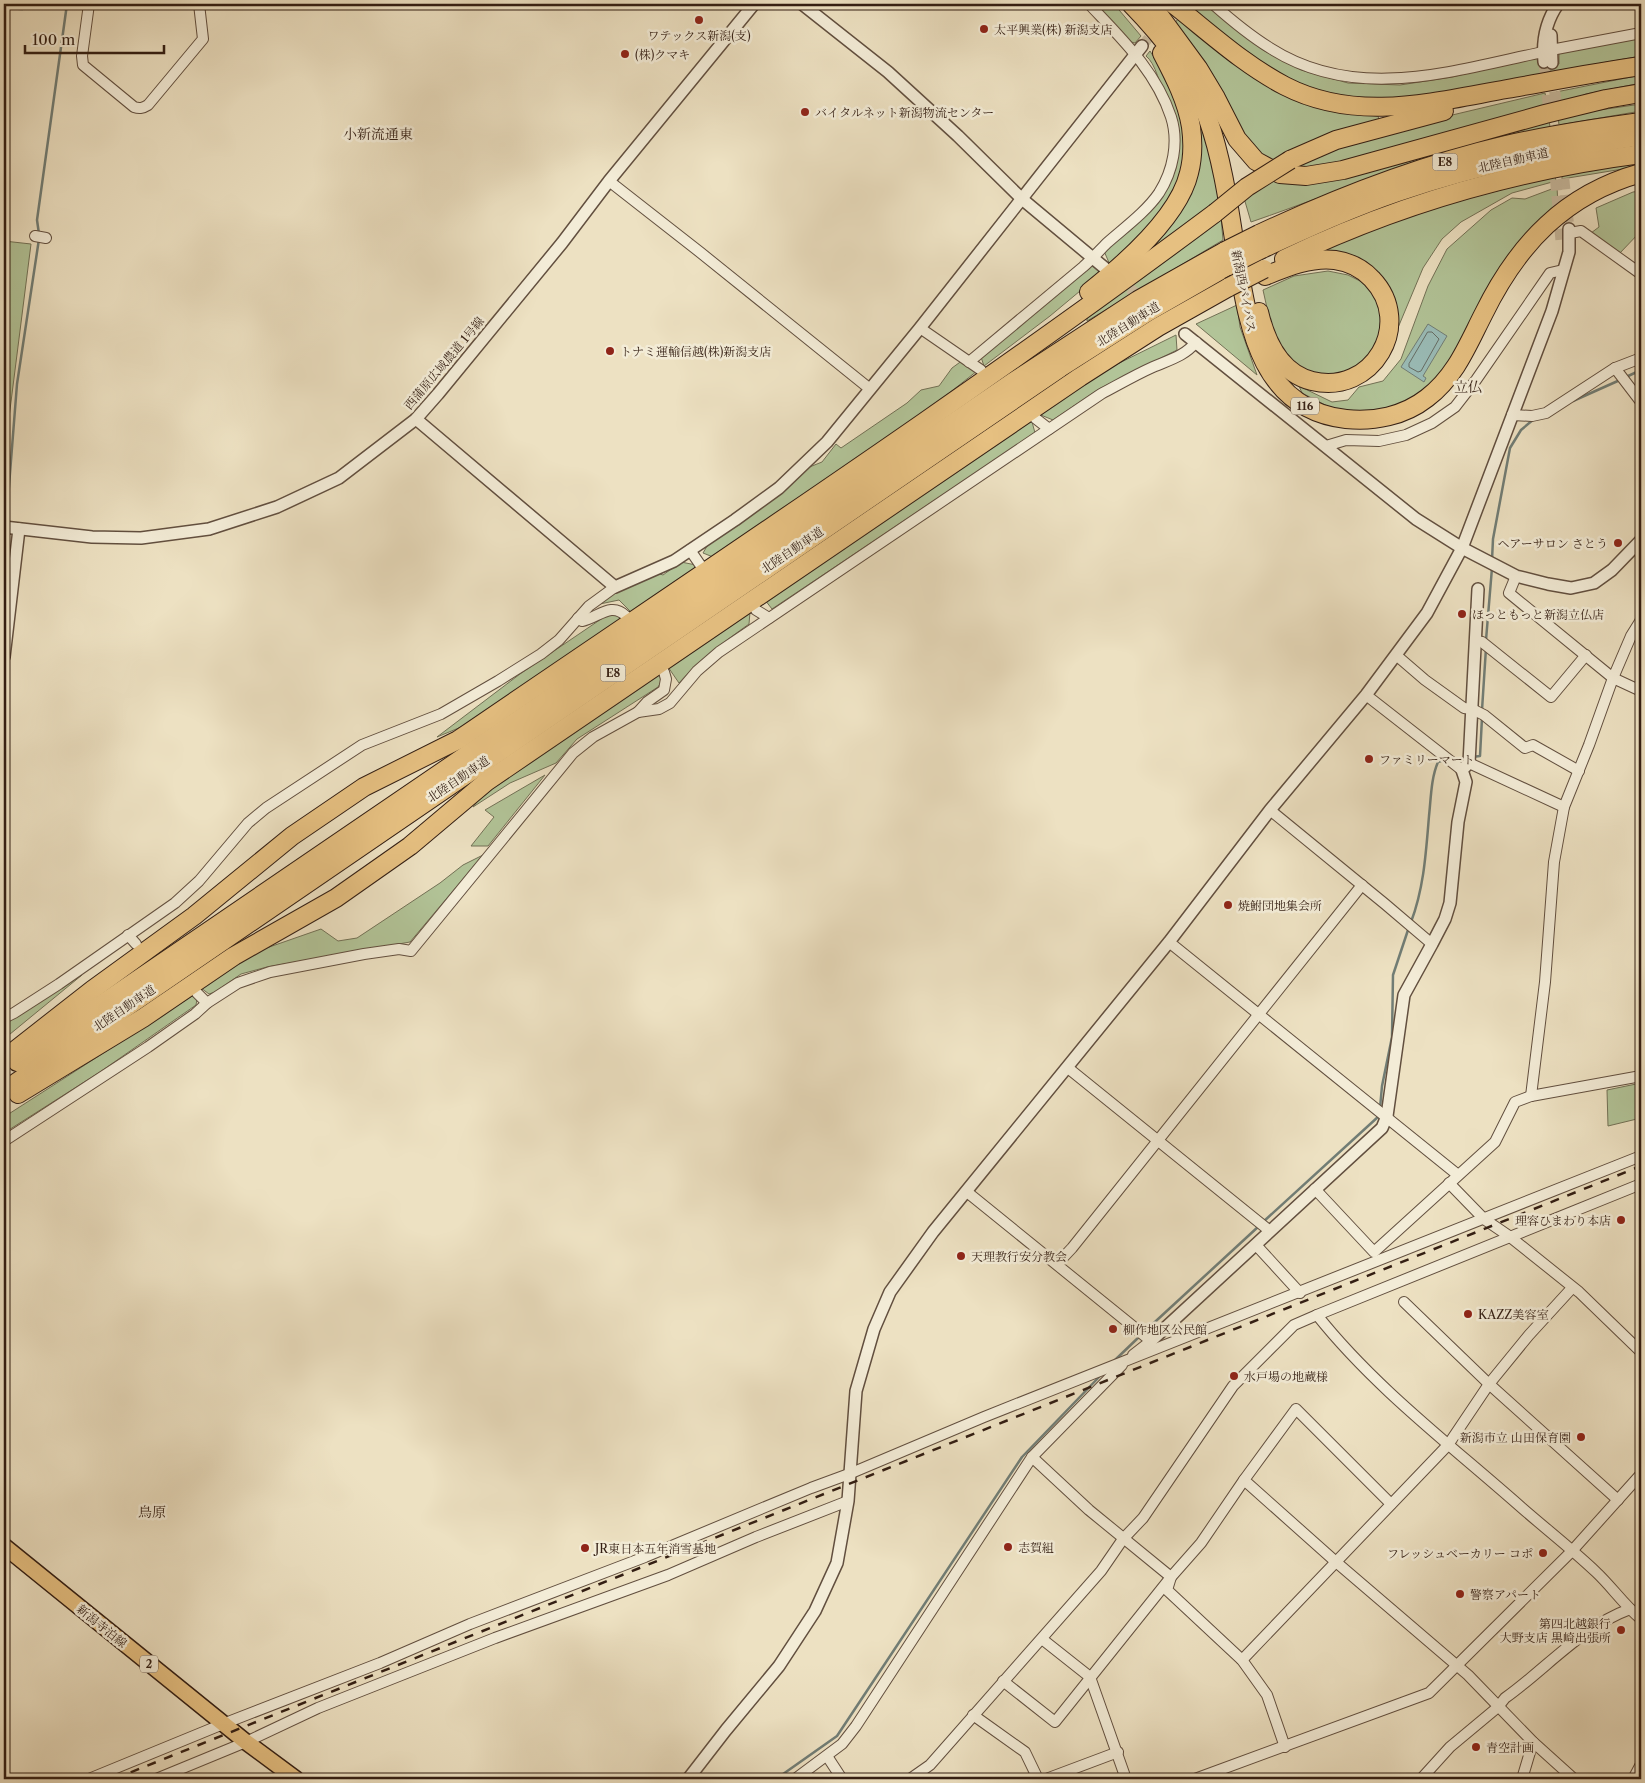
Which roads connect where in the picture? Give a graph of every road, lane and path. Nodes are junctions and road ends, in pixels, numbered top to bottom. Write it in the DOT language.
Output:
graph roads {
  1 [pos="89,4"];
  2 [pos="199,4"];
  3 [pos="754,4"];
  4 [pos="802,4"];
  5 [pos="1089,4"];
  6 [pos="1131,4"];
  7 [pos="1151,4"];
  8 [pos="1173,4"];
  9 [pos="1213,4"];
  10 [pos="1556,5"];
  11 [pos="1641,33"];
  12 [pos="1138,50"];
  13 [pos="1548,57"];
  14 [pos="1641,66"];
  15 [pos="1198,68"];
  16 [pos="1576,77"];
  17 [pos="1641,93"];
  18 [pos="1641,122"];
  19 [pos="1641,136"];
  20 [pos="1641,154"];
  21 [pos="1641,173"];
  22 [pos="609,181"];
  23 [pos="1641,184"];
  24 [pos="1022,199"];
  25 [pos="1547,224"];
  26 [pos="1567,234"];
  27 [pos="1260,242"];
  28 [pos="1092,257"];
  29 [pos="1226,259"];
  30 [pos="1106,269"];
  31 [pos="1563,270"];
  32 [pos="1264,272"];
  33 [pos="1641,274"];
  34 [pos="920,328"];
  35 [pos="1186,334"];
  36 [pos="1196,342"];
  37 [pos="1641,358"];
  38 [pos="969,362"];
  39 [pos="1615,368"];
  40 [pos="982,375"];
  41 [pos="870,389"];
  42 [pos="1641,402"];
  43 [pos="1512,415"];
  44 [pos="1035,418"];
  45 [pos="416,419"];
  46 [pos="1049,429"];
  47 [pos="1326,446"];
  48 [pos="4,527"];
  49 [pos="19,529"];
  50 [pos="1641,540"];
  51 [pos="1462,548"];
  52 [pos="690,550"];
  53 [pos="701,566"];
  54 [pos="1516,576"];
  55 [pos="615,587"];
  56 [pos="1478,589"];
  57 [pos="756,610"];
  58 [pos="626,616"];
  59 [pos="578,618"];
  60 [pos="769,618"];
  61 [pos="1641,620"];
  62 [pos="1476,640"];
  63 [pos="1396,655"];
  64 [pos="1586,656"];
  65 [pos="4,657"];
  66 [pos="664,672"];
  67 [pos="1613,678"];
  68 [pos="1641,691"];
  69 [pos="1366,695"];
  70 [pos="1472,709"];
  71 [pos="638,712"];
  72 [pos="1466,767"];
  73 [pos="1579,770"];
  74 [pos="1564,808"];
  75 [pos="1270,810"];
  76 [pos="1362,885"];
  77 [pos="128,935"];
  78 [pos="1169,942"];
  79 [pos="136,944"];
  80 [pos="1432,944"];
  81 [pos="197,993"];
  82 [pos="207,1003"];
  83 [pos="1260,1014"];
  84 [pos="4,1018"];
  85 [pos="4,1059"];
  86 [pos="1068,1068"];
  87 [pos="4,1071"];
  88 [pos="1641,1076"];
  89 [pos="4,1091"];
  90 [pos="1531,1096"];
  91 [pos="4,1103"];
  92 [pos="1386,1116"];
  93 [pos="4,1141"];
  94 [pos="1158,1141"];
  95 [pos="1641,1156"];
  96 [pos="1458,1175"];
  97 [pos="1449,1183"];
  98 [pos="1641,1184"];
  99 [pos="1315,1189"];
  100 [pos="967,1192"];
  101 [pos="1484,1219"];
  102 [pos="1270,1231"];
  103 [pos="1509,1236"];
  104 [pos="1256,1245"];
  105 [pos="1057,1264"];
  106 [pos="1572,1288"];
  107 [pos="1300,1293"];
  108 [pos="1404,1302"];
  109 [pos="1317,1315"];
  110 [pos="1151,1341"];
  111 [pos="1641,1352"];
  112 [pos="1124,1363"];
  113 [pos="1489,1384"];
  114 [pos="1448,1445"];
  115 [pos="1032,1458"];
  116 [pos="849,1474"];
  117 [pos="1641,1474"];
  118 [pos="1244,1480"];
  119 [pos="1618,1500"];
  120 [pos="848,1501"];
  121 [pos="1391,1504"];
  122 [pos="1123,1539"];
  123 [pos="4,1546"];
  124 [pos="1571,1552"];
  125 [pos="1336,1562"];
  126 [pos="1171,1577"];
  127 [pos="1630,1610"];
  128 [pos="1641,1619"];
  129 [pos="1042,1639"];
  130 [pos="1242,1660"];
  131 [pos="1458,1665"];
  132 [pos="1090,1677"];
  133 [pos="1003,1681"];
  134 [pos="1498,1707"];
  135 [pos="973,1715"];
  136 [pos="223,1724"];
  137 [pos="246,1742"];
  138 [pos="1533,1742"];
  139 [pos="1285,1746"];
  140 [pos="1118,1752"];
  141 [pos="827,1756"];
  142 [pos="1641,1764"];
  143 [pos="89,1779"];
  144 [pos="156,1779"];
  145 [pos="296,1779"];
  146 [pos="688,1779"];
  147 [pos="795,1779"];
  148 [pos="842,1779"];
  149 [pos="910,1779"];
  150 [pos="1038,1779"];
  151 [pos="1046,1779"];
  152 [pos="1126,1779"];
  153 [pos="1195,1779"];
  154 [pos="1420,1779"];
  155 [pos="1522,1779"];
  156 [pos="1574,1779"];
  157 [pos="1633,1779"];
  1 -- 2 [label="street"];
  3 -- 22 [label="street, 西蒲原広域農道 1号線"];
  4 -- 24 [label="street"];
  5 -- 12 [label="street"];
  6 -- 25 [label="highway, 新潟西バイパス / 116"];
  6 -- 40 [label="highway"];
  7 -- 15 [label="highway"];
  8 -- 16 [label="highway"];
  9 -- 13 [label="street"];
  10 -- 13 [label="street"];
  11 -- 13 [label="street"];
  12 -- 24 [label="street"];
  12 -- 28 [label="street"];
  14 -- 16 [label="highway"];
  15 -- 17 [label="highway"];
  15 -- 32 [label="highway"];
  16 -- 40 [label="highway, bridge"];
  18 -- 27 [label="highway, 北陸自動車道 / E8"];
  19 -- 27 [label="highway, 北陸自動車道 / E8"];
  20 -- 32 [label="highway"];
  21 -- 25 [label="highway, 新潟西バイパス / 116"];
  22 -- 41 [label="street"];
  22 -- 45 [label="street, 西蒲原広域農道 1号線"];
  23 -- 25 [label="highway"];
  24 -- 28 [label="street"];
  24 -- 34 [label="street"];
  26 -- 31 [label="street"];
  26 -- 33 [label="street"];
  27 -- 29 [label="highway, 北陸自動車道 / E8, bridge"];
  28 -- 30 [label="street"];
  28 -- 38 [label="street"];
  29 -- 87 [label="highway, 北陸自動車道 / E8"];
  29 -- 89 [label="highway, 北陸自動車道 / E8"];
  31 -- 43 [label="street"];
  31 -- 47 [label="street"];
  32 -- 91 [label="highway, bridge"];
  34 -- 38 [label="street"];
  34 -- 41 [label="street"];
  35 -- 36 [label="street"];
  36 -- 46 [label="street"];
  36 -- 47 [label="street"];
  37 -- 39 [label="street"];
  38 -- 40 [label="street"];
  39 -- 42 [label="street"];
  39 -- 43 [label="street"];
  40 -- 85 [label="highway"];
  41 -- 52 [label="street"];
  43 -- 51 [label="street"];
  44 -- 46 [label="street"];
  45 -- 49 [label="street, 西蒲原広域農道 1号線"];
  45 -- 55 [label="street"];
  46 -- 60 [label="street"];
  47 -- 51 [label="street"];
  48 -- 49 [label="street, 西蒲原広域農道 1号線"];
  49 -- 65 [label="street"];
  50 -- 54 [label="street"];
  51 -- 54 [label="street"];
  51 -- 63 [label="street"];
  52 -- 53 [label="street"];
  52 -- 55 [label="street"];
  54 -- 64 [label="street"];
  55 -- 59 [label="street"];
  56 -- 62 [label="street"];
  57 -- 60 [label="street"];
  58 -- 59 [label="street"];
  59 -- 77 [label="street"];
  60 -- 71 [label="street"];
  61 -- 67 [label="street"];
  62 -- 64 [label="street"];
  62 -- 70 [label="street"];
  63 -- 69 [label="street"];
  63 -- 70 [label="street"];
  64 -- 67 [label="street"];
  66 -- 71 [label="street"];
  67 -- 68 [label="street"];
  67 -- 73 [label="street"];
  69 -- 72 [label="street"];
  69 -- 75 [label="street"];
  70 -- 72 [label="street"];
  70 -- 73 [label="street"];
  71 -- 82 [label="street"];
  72 -- 74 [label="street"];
  72 -- 80 [label="street"];
  73 -- 74 [label="street"];
  74 -- 90 [label="street"];
  75 -- 76 [label="street"];
  75 -- 78 [label="street"];
  76 -- 80 [label="street"];
  76 -- 83 [label="street"];
  77 -- 79 [label="street"];
  77 -- 84 [label="street"];
  78 -- 83 [label="street"];
  78 -- 86 [label="street"];
  80 -- 92 [label="street"];
  81 -- 82 [label="street"];
  82 -- 93 [label="street"];
  83 -- 92 [label="street"];
  83 -- 94 [label="street"];
  86 -- 94 [label="street"];
  86 -- 100 [label="street"];
  88 -- 90 [label="street"];
  90 -- 96 [label="street"];
  92 -- 96 [label="street"];
  92 -- 99 [label="street"];
  94 -- 102 [label="street"];
  94 -- 105 [label="street"];
  95 -- 101 [label="street"];
  96 -- 97 [label="street"];
  97 -- 99 [label="street"];
  97 -- 101 [label="street"];
  98 -- 103 [label="street"];
  99 -- 102 [label="street"];
  100 -- 105 [label="street"];
  100 -- 116 [label="street"];
  101 -- 103 [label="street"];
  101 -- 107 [label="street"];
  102 -- 104 [label="street"];
  103 -- 106 [label="street"];
  103 -- 109 [label="street"];
  104 -- 107 [label="street"];
  104 -- 110 [label="street"];
  105 -- 110 [label="street"];
  106 -- 111 [label="street"];
  106 -- 113 [label="street"];
  107 -- 112 [label="street"];
  108 -- 113 [label="street"];
  109 -- 114 [label="street"];
  109 -- 122 [label="street"];
  110 -- 112 [label="street"];
  112 -- 115 [label="street"];
  112 -- 116 [label="street"];
  113 -- 114 [label="street"];
  113 -- 119 [label="street"];
  114 -- 121 [label="street"];
  114 -- 124 [label="street"];
  115 -- 122 [label="street"];
  115 -- 141 [label="street"];
  116 -- 120 [label="street"];
  116 -- 136 [label="street"];
  117 -- 119 [label="street"];
  118 -- 121 [label="street"];
  118 -- 125 [label="street"];
  118 -- 126 [label="street"];
  119 -- 124 [label="street"];
  120 -- 137 [label="street"];
  120 -- 146 [label="street"];
  121 -- 125 [label="street"];
  122 -- 126 [label="street"];
  122 -- 129 [label="street"];
  123 -- 136 [label="main road, 新潟寺泊線 / 2"];
  124 -- 127 [label="street"];
  124 -- 131 [label="street"];
  125 -- 130 [label="street"];
  125 -- 131 [label="street"];
  126 -- 130 [label="street"];
  126 -- 132 [label="street"];
  127 -- 128 [label="street"];
  127 -- 134 [label="street"];
  129 -- 132 [label="street"];
  129 -- 133 [label="street"];
  130 -- 139 [label="street"];
  131 -- 134 [label="street"];
  131 -- 139 [label="street"];
  132 -- 133 [label="street"];
  132 -- 140 [label="street"];
  133 -- 135 [label="street"];
  134 -- 138 [label="street"];
  134 -- 154 [label="street"];
  135 -- 149 [label="street"];
  135 -- 150 [label="street"];
  136 -- 137 [label="main road, 新潟寺泊線 / 2"];
  136 -- 143 [label="street"];
  137 -- 144 [label="street"];
  137 -- 145 [label="main road, 新潟寺泊線 / 2"];
  138 -- 155 [label="street"];
  138 -- 156 [label="street"];
  139 -- 153 [label="street"];
  140 -- 151 [label="street"];
  140 -- 152 [label="street"];
  141 -- 147 [label="street"];
  141 -- 148 [label="street"];
  142 -- 157 [label="street"];
}
